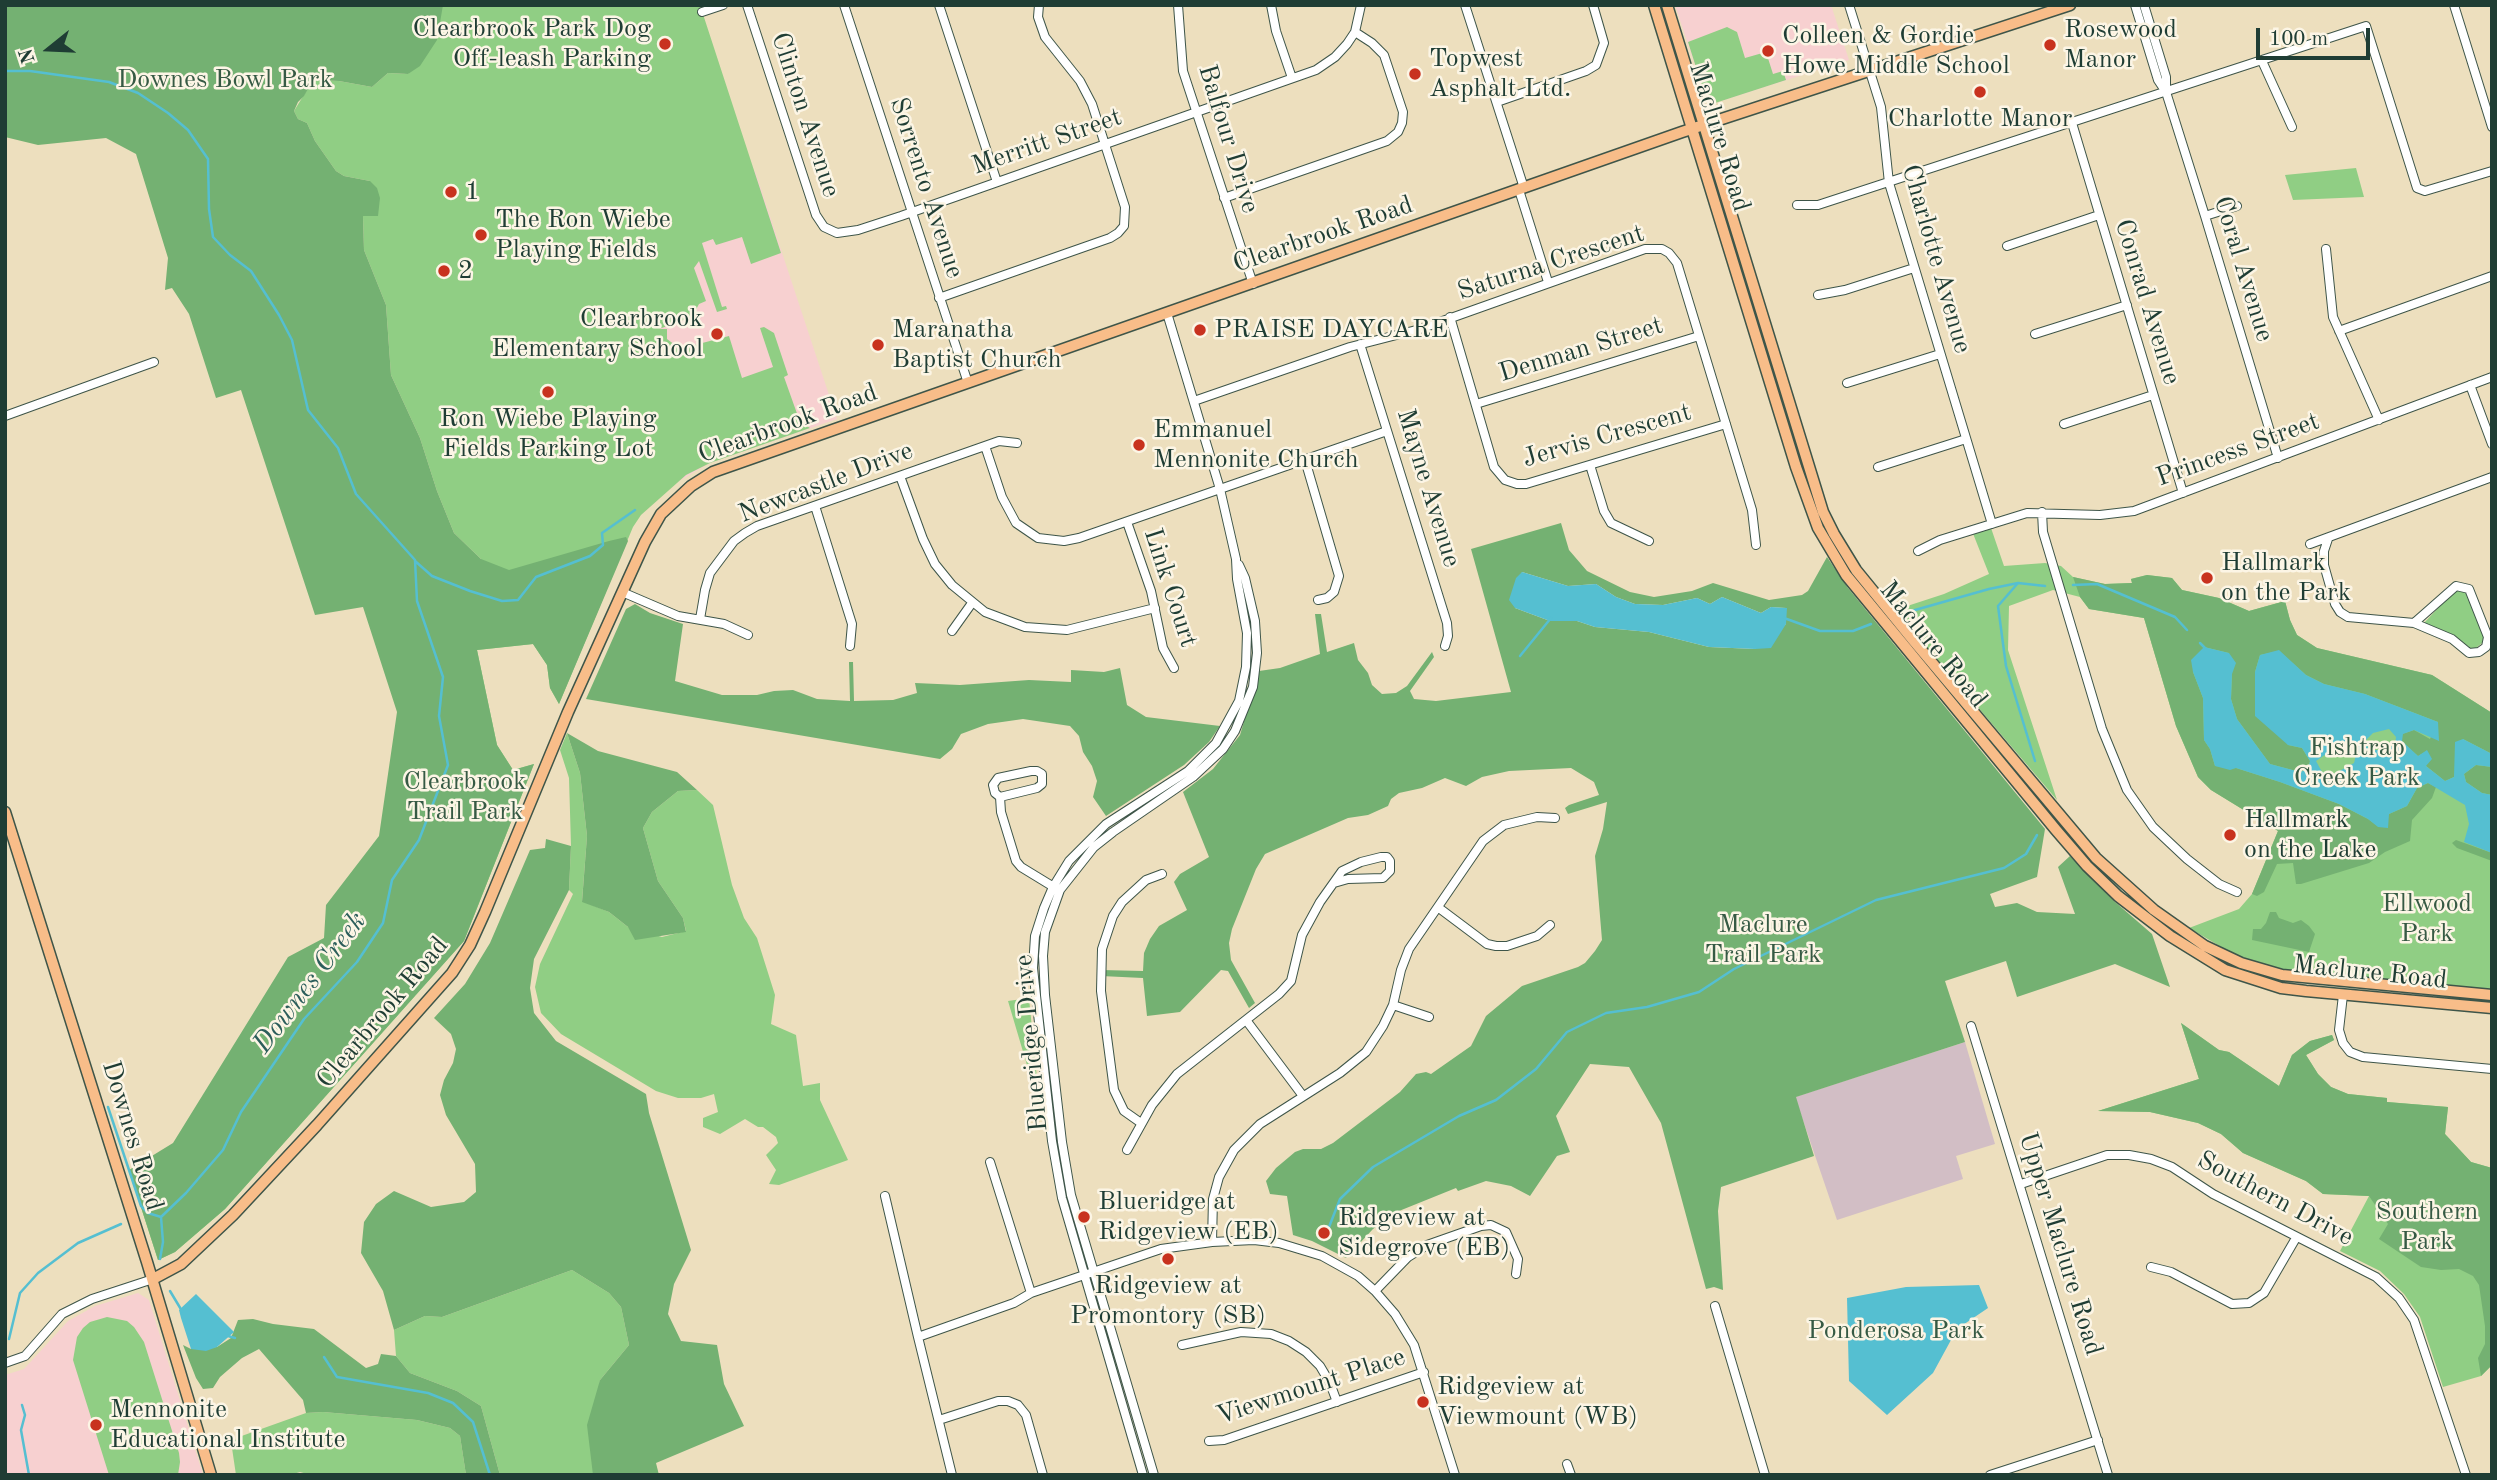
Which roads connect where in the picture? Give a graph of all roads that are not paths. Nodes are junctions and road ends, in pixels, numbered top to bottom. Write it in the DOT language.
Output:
graph roads {
  1 [pos="723,5"];
  2 [pos="747,5"];
  3 [pos="844,5"];
  4 [pos="939,5"];
  5 [pos="1039,5"];
  6 [pos="1178,5"];
  7 [pos="1271,5"];
  8 [pos="1361,5"];
  9 [pos="1465,5"];
  10 [pos="1593,5"];
  11 [pos="1654,5"];
  12 [pos="1667,5"];
  13 [pos="1849,5"];
  14 [pos="2070,5"];
  15 [pos="2135,5"];
  16 [pos="2144,5"];
  17 [pos="2454,5"];
  18 [pos="702,12"];
  19 [pos="1354,32"];
  20 [pos="2262,61"];
  21 [pos="1870,70"];
  22 [pos="1292,78"];
  23 [pos="2166,92"];
  24 [pos="1497,102"];
  25 [pos="1196,111"];
  26 [pos="2072,123"];
  27 [pos="1706,125"];
  28 [pos="2292,127"];
  29 [pos="2492,127"];
  30 [pos="1693,129"];
  31 [pos="1104,144"];
  32 [pos="2492,171"];
  33 [pos="997,181"];
  34 [pos="1889,183"];
  35 [pos="1522,189"];
  36 [pos="1224,198"];
  37 [pos="1797,205"];
  38 [pos="2237,206"];
  39 [pos="912,212"];
  40 [pos="2099,215"];
  41 [pos="2205,216"];
  42 [pos="2007,246"];
  43 [pos="2326,248"];
  44 [pos="1914,268"];
  45 [pos="2492,276"];
  46 [pos="1548,282"];
  47 [pos="1253,284"];
  48 [pos="1818,295"];
  49 [pos="939,298"];
  50 [pos="2127,305"];
  51 [pos="1167,313"];
  52 [pos="1450,317"];
  53 [pos="2339,331"];
  54 [pos="2035,334"];
  55 [pos="1699,336"];
  56 [pos="1360,344"];
  57 [pos="1940,354"];
  58 [pos="154,362"];
  59 [pos="2492,377"];
  60 [pos="968,383"];
  61 [pos="1847,383"];
  62 [pos="2470,385"];
  63 [pos="2153,395"];
  64 [pos="1194,401"];
  65 [pos="1476,404"];
  66 [pos="5,416"];
  67 [pos="2379,420"];
  68 [pos="1726,424"];
  69 [pos="2064,424"];
  70 [pos="1387,431"];
  71 [pos="1966,439"];
  72 [pos="1017,443"];
  73 [pos="2492,444"];
  74 [pos="985,446"];
  75 [pos="2278,458"];
  76 [pos="1305,460"];
  77 [pos="1590,466"];
  78 [pos="1878,467"];
  79 [pos="900,476"];
  80 [pos="2492,477"];
  81 [pos="1220,489"];
  82 [pos="2183,493"];
  83 [pos="815,506"];
  84 [pos="2042,512"];
  85 [pos="1127,522"];
  86 [pos="1992,524"];
  87 [pos="2328,539"];
  88 [pos="1649,541"];
  89 [pos="2311,544"];
  90 [pos="1756,545"];
  91 [pos="1918,551"];
  92 [pos="622,592"];
  93 [pos="1318,600"];
  94 [pos="972,603"];
  95 [pos="1155,608"];
  96 [pos="700,619"];
  97 [pos="2414,623"];
  98 [pos="952,631"];
  99 [pos="748,635"];
  100 [pos="850,646"];
  101 [pos="1445,646"];
  102 [pos="2489,649"];
  103 [pos="1174,668"];
  104 [pos="1000,797"];
  105 [pos="5,812"];
  106 [pos="1555,818"];
  107 [pos="1162,874"];
  108 [pos="1334,883"];
  109 [pos="1056,888"];
  110 [pos="2237,891"];
  111 [pos="1439,908"];
  112 [pos="1550,925"];
  113 [pos="2400,988"];
  114 [pos="2343,995"];
  115 [pos="2492,995"];
  116 [pos="1393,1005"];
  117 [pos="2492,1008"];
  118 [pos="1429,1017"];
  119 [pos="1246,1020"];
  120 [pos="1971,1026"];
  121 [pos="2492,1069"];
  122 [pos="1303,1096"];
  123 [pos="1141,1123"];
  124 [pos="1127,1150"];
  125 [pos="990,1162"];
  126 [pos="2021,1184"];
  127 [pos="885,1196"];
  128 [pos="2297,1238"];
  129 [pos="1212,1242"];
  130 [pos="2151,1267"];
  131 [pos="1089,1273"];
  132 [pos="1516,1274"];
  133 [pos="153,1279"];
  134 [pos="1376,1291"];
  135 [pos="1031,1293"];
  136 [pos="1715,1306"];
  137 [pos="918,1336"];
  138 [pos="1182,1345"];
  139 [pos="5,1363"];
  140 [pos="1424,1372"];
  141 [pos="1337,1402"];
  142 [pos="939,1420"];
  143 [pos="2098,1440"];
  144 [pos="1209,1441"];
  145 [pos="1567,1464"];
  146 [pos="211,1475"];
  147 [pos="952,1475"];
  148 [pos="1043,1475"];
  149 [pos="1143,1475"];
  150 [pos="1153,1475"];
  151 [pos="1455,1475"];
  152 [pos="1571,1475"];
  153 [pos="1765,1475"];
  154 [pos="1990,1475"];
  155 [pos="2108,1475"];
  156 [pos="2466,1475"];
  1 -- 18 [label="street"];
  2 -- 39 [label="street, Clinton Avenue"];
  3 -- 39 [label="street, Sorrento Avenue"];
  4 -- 33 [label="street"];
  5 -- 31 [label="street"];
  6 -- 25 [label="street, Balfour Drive"];
  7 -- 22 [label="street"];
  8 -- 19 [label="street"];
  9 -- 24 [label="street"];
  10 -- 24 [label="street"];
  11 -- 30 [label="main road, Maclure Road"];
  12 -- 27 [label="main road, Maclure Road"];
  13 -- 21 [label="street, Charlotte Avenue"];
  14 -- 21 [label="main road, Clearbrook Road"];
  15 -- 23 [label="street, Coral Avenue"];
  16 -- 23 [label="street, Coral Avenue"];
  17 -- 29 [label="street"];
  19 -- 22 [label="street, Merritt Street"];
  19 -- 36 [label="street"];
  20 -- 23 [label="street"];
  20 -- 28 [label="street"];
  20 -- 32 [label="street"];
  21 -- 27 [label="main road, Clearbrook Road"];
  21 -- 34 [label="street, Charlotte Avenue"];
  22 -- 25 [label="street, Merritt Street"];
  23 -- 26 [label="street"];
  23 -- 41 [label="street, Coral Avenue"];
  24 -- 35 [label="street"];
  25 -- 31 [label="street, Merritt Street"];
  25 -- 36 [label="street, Balfour Drive"];
  26 -- 34 [label="street"];
  26 -- 40 [label="street, Conrad Avenue"];
  27 -- 30 [label="main road, Clearbrook Road"];
  27 -- 113 [label="main road, Maclure Road"];
  30 -- 35 [label="main road, Clearbrook Road"];
  30 -- 114 [label="main road, Maclure Road"];
  31 -- 33 [label="street, Merritt Street"];
  31 -- 49 [label="street"];
  33 -- 39 [label="street, Merritt Street"];
  34 -- 37 [label="street"];
  34 -- 44 [label="street, Charlotte Avenue"];
  35 -- 46 [label="street"];
  35 -- 47 [label="main road, Clearbrook Road"];
  36 -- 47 [label="street, Balfour Drive"];
  38 -- 41 [label="street"];
  39 -- 49 [label="street, Sorrento Avenue"];
  40 -- 42 [label="street"];
  40 -- 50 [label="street, Conrad Avenue"];
  41 -- 75 [label="street, Coral Avenue"];
  43 -- 53 [label="street"];
  44 -- 48 [label="street"];
  44 -- 57 [label="street, Charlotte Avenue"];
  45 -- 53 [label="street"];
  46 -- 52 [label="street, Saturna Crescent"];
  46 -- 55 [label="street, Saturna Crescent"];
  47 -- 51 [label="main road, Clearbrook Road"];
  49 -- 60 [label="street, Sorrento Avenue"];
  50 -- 54 [label="street"];
  50 -- 63 [label="street, Conrad Avenue"];
  51 -- 60 [label="main road, Clearbrook Road"];
  51 -- 64 [label="street, Blueridge Drive"];
  52 -- 56 [label="street, Saturna Crescent"];
  52 -- 65 [label="street, Jervis Crescent"];
  53 -- 67 [label="street"];
  55 -- 65 [label="street, Denman Street"];
  55 -- 68 [label="street, Saturna Crescent"];
  56 -- 64 [label="street, Saturna Crescent"];
  56 -- 70 [label="street, Mayne Avenue"];
  57 -- 61 [label="street"];
  57 -- 71 [label="street, Charlotte Avenue"];
  58 -- 66 [label="street"];
  59 -- 62 [label="street, Princess Street"];
  60 -- 92 [label="main road, Clearbrook Road"];
  62 -- 67 [label="street, Princess Street"];
  62 -- 73 [label="street"];
  63 -- 69 [label="street"];
  63 -- 82 [label="street, Conrad Avenue"];
  64 -- 81 [label="street, Blueridge Drive"];
  65 -- 77 [label="street, Jervis Crescent"];
  67 -- 75 [label="street, Princess Street"];
  68 -- 77 [label="street, Jervis Crescent"];
  68 -- 90 [label="street, Saturna Crescent"];
  70 -- 76 [label="street"];
  70 -- 101 [label="street, Mayne Avenue"];
  71 -- 78 [label="street"];
  71 -- 86 [label="street, Charlotte Avenue"];
  72 -- 74 [label="street, Newcastle Drive"];
  74 -- 79 [label="street, Newcastle Drive"];
  74 -- 85 [label="street"];
  75 -- 82 [label="street, Princess Street"];
  76 -- 81 [label="street"];
  76 -- 93 [label="street"];
  77 -- 88 [label="street"];
  79 -- 83 [label="street, Newcastle Drive"];
  79 -- 94 [label="street"];
  80 -- 87 [label="street"];
  81 -- 85 [label="street"];
  81 -- 109 [label="street, Blueridge Drive"];
  82 -- 84 [label="street, Princess Street"];
  83 -- 96 [label="street, Newcastle Drive"];
  83 -- 100 [label="street"];
  84 -- 86 [label="street, Princess Street"];
  84 -- 110 [label="street"];
  85 -- 95 [label="street, Link Court"];
  86 -- 91 [label="street, Princess Street"];
  87 -- 89 [label="street"];
  87 -- 97 [label="street"];
  92 -- 96 [label="street"];
  92 -- 133 [label="main road, Clearbrook Road"];
  94 -- 95 [label="street"];
  94 -- 98 [label="street"];
  95 -- 103 [label="street, Link Court"];
  96 -- 99 [label="street"];
  97 -- 102 [label="street"];
  97 -- 102 [label="street"];
  104 -- 104 [label="street"];
  104 -- 109 [label="street"];
  105 -- 133 [label="main road, Downes Road"];
  106 -- 111 [label="street"];
  107 -- 123 [label="street"];
  108 -- 108 [label="street"];
  108 -- 119 [label="street"];
  109 -- 131 [label="street, Blueridge Drive"];
  111 -- 112 [label="street"];
  111 -- 116 [label="street"];
  113 -- 114 [label="main road"];
  113 -- 115 [label="main road, Maclure Road"];
  114 -- 117 [label="main road, Maclure Road"];
  114 -- 121 [label="street"];
  116 -- 118 [label="street"];
  116 -- 122 [label="street"];
  119 -- 122 [label="street"];
  119 -- 123 [label="street"];
  120 -- 126 [label="street, Upper Maclure Road"];
  122 -- 129 [label="street"];
  123 -- 124 [label="street"];
  125 -- 135 [label="street"];
  126 -- 128 [label="street, Southern Drive"];
  126 -- 143 [label="street, Upper Maclure Road"];
  127 -- 137 [label="street"];
  128 -- 130 [label="street"];
  128 -- 156 [label="street, Southern Drive"];
  129 -- 131 [label="street"];
  129 -- 134 [label="street"];
  131 -- 135 [label="street"];
  131 -- 149 [label="street, Blueridge Drive"];
  131 -- 150 [label="street, Blueridge Drive"];
  132 -- 134 [label="street"];
  133 -- 139 [label="street, Clearbrook Road"];
  133 -- 146 [label="main road, Downes Road"];
  134 -- 140 [label="street"];
  135 -- 137 [label="street"];
  136 -- 153 [label="street"];
  137 -- 142 [label="street"];
  138 -- 141 [label="street"];
  140 -- 141 [label="street, Viewmount Place"];
  140 -- 151 [label="street"];
  141 -- 144 [label="street, Viewmount Place"];
  142 -- 147 [label="street"];
  142 -- 148 [label="street"];
  143 -- 154 [label="street"];
  143 -- 155 [label="street, Upper Maclure Road"];
  145 -- 152 [label="street"];
}
